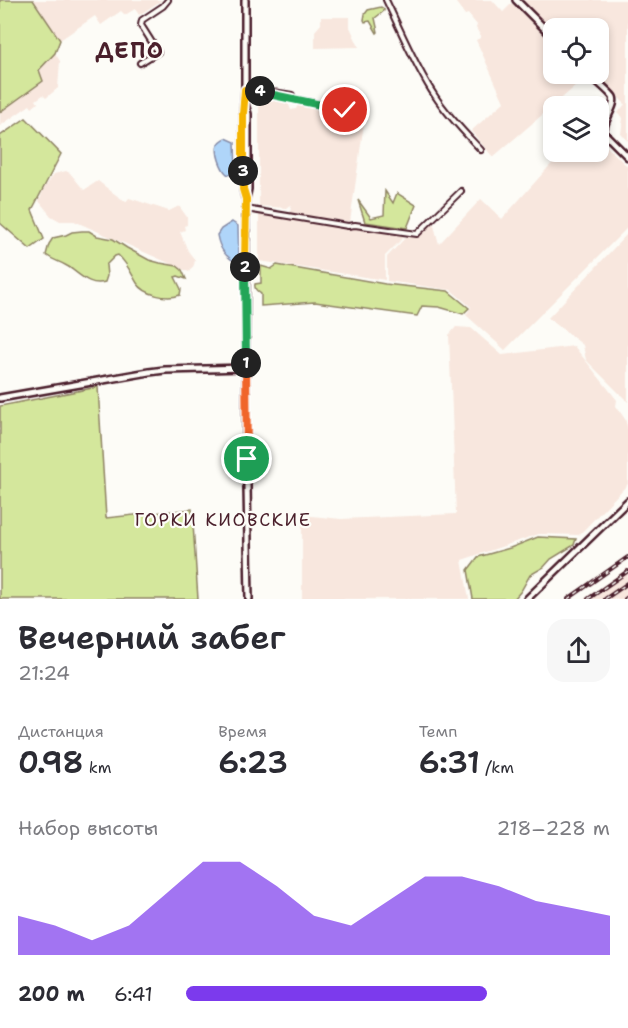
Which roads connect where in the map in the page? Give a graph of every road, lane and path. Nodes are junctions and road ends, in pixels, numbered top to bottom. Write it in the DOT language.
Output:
graph roads {
  1 [pos="168,0"];
  2 [pos="245,0"];
  3 [pos="386,0"];
  4 [pos="516,0"];
  5 [pos="543,27"];
  6 [pos="140,63"];
  7 [pos="599,84"];
  8 [pos="245,90"];
  9 [pos="363,113"];
  10 [pos="481,150"];
  11 [pos="628,157"];
  12 [pos="461,191"];
  13 [pos="246,209"];
  14 [pos="247,368"];
  15 [pos="0,398"];
  16 [pos="628,501"];
  17 [pos="249,599"];
  18 [pos="527,599"];
  1 -- 6 [label="street"];
  2 -- 8 [label="main road"];
  3 -- 10 [label="street"];
  4 -- 5 [label="main road"];
  7 -- 11 [label="main road"];
  8 -- 9 [label="street"];
  8 -- 13 [label="main road"];
  12 -- 13 [label="street"];
  13 -- 14 [label="main road"];
  14 -- 15 [label="main road"];
  14 -- 17 [label="main road"];
  16 -- 18 [label="main road"];
}
